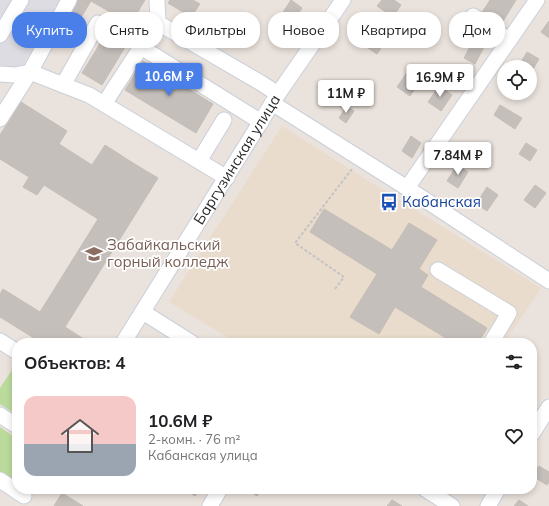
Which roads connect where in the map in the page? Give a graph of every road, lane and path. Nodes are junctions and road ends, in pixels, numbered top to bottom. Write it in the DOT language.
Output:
graph roads {
  1 [pos="21,0"];
  2 [pos="69,0"];
  3 [pos="158,0"];
  4 [pos="343,0"];
  5 [pos="537,0"];
  6 [pos="158,12"];
  7 [pos="163,26"];
  8 [pos="95,28"];
  9 [pos="0,35"];
  10 [pos="505,37"];
  11 [pos="509,40"];
  12 [pos="140,48"];
  13 [pos="143,48"];
  14 [pos="30,72"];
  15 [pos="0,74"];
  16 [pos="63,85"];
  17 [pos="276,99"];
  18 [pos="104,104"];
  19 [pos="0,119"];
  20 [pos="224,120"];
  21 [pos="261,122"];
  22 [pos="199,161"];
  23 [pos="227,178"];
  24 [pos="407,188"];
  25 [pos="438,270"];
  26 [pos="549,281"];
  27 [pos="143,312"];
  28 [pos="126,338"];
  29 [pos="184,338"];
  30 [pos="494,338"];
  31 [pos="0,341"];
  32 [pos="12,349"];
  33 [pos="549,407"];
  34 [pos="0,415"];
  35 [pos="12,423"];
  36 [pos="537,426"];
  37 [pos="0,480"];
  38 [pos="12,489"];
  39 [pos="217,494"];
  40 [pos="433,494"];
  41 [pos="495,494"];
  42 [pos="210,506"];
  43 [pos="452,506"];
  44 [pos="488,506"];
  1 -- 9 [label="street"];
  2 -- 14 [label="street"];
  3 -- 6 [label="street"];
  4 -- 17 [label="street, Баргузинская улица"];
  5 -- 11 [label="street"];
  7 -- 17 [label="street"];
  8 -- 16 [label="street"];
  10 -- 11 [label="street"];
  11 -- 24 [label="street"];
  12 -- 18 [label="street"];
  13 -- 21 [label="street"];
  14 -- 15 [label="street"];
  14 -- 16 [label="street"];
  14 -- 19 [label="street"];
  16 -- 18 [label="street"];
  17 -- 21 [label="street, Баргузинская улица"];
  17 -- 24 [label="street"];
  18 -- 22 [label="street"];
  20 -- 22 [label="street"];
  21 -- 23 [label="street, Баргузинская улица"];
  22 -- 23 [label="street"];
  23 -- 27 [label="street, Баргузинская улица"];
  24 -- 26 [label="street"];
  25 -- 30 [label="street"];
  27 -- 28 [label="street, Баргузинская улица"];
  27 -- 29 [label="street"];
  31 -- 32 [label="street"];
  33 -- 36 [label="street"];
  34 -- 35 [label="street"];
  37 -- 38 [label="street"];
  39 -- 42 [label="street"];
  40 -- 43 [label="street"];
  41 -- 44 [label="street"];
}
